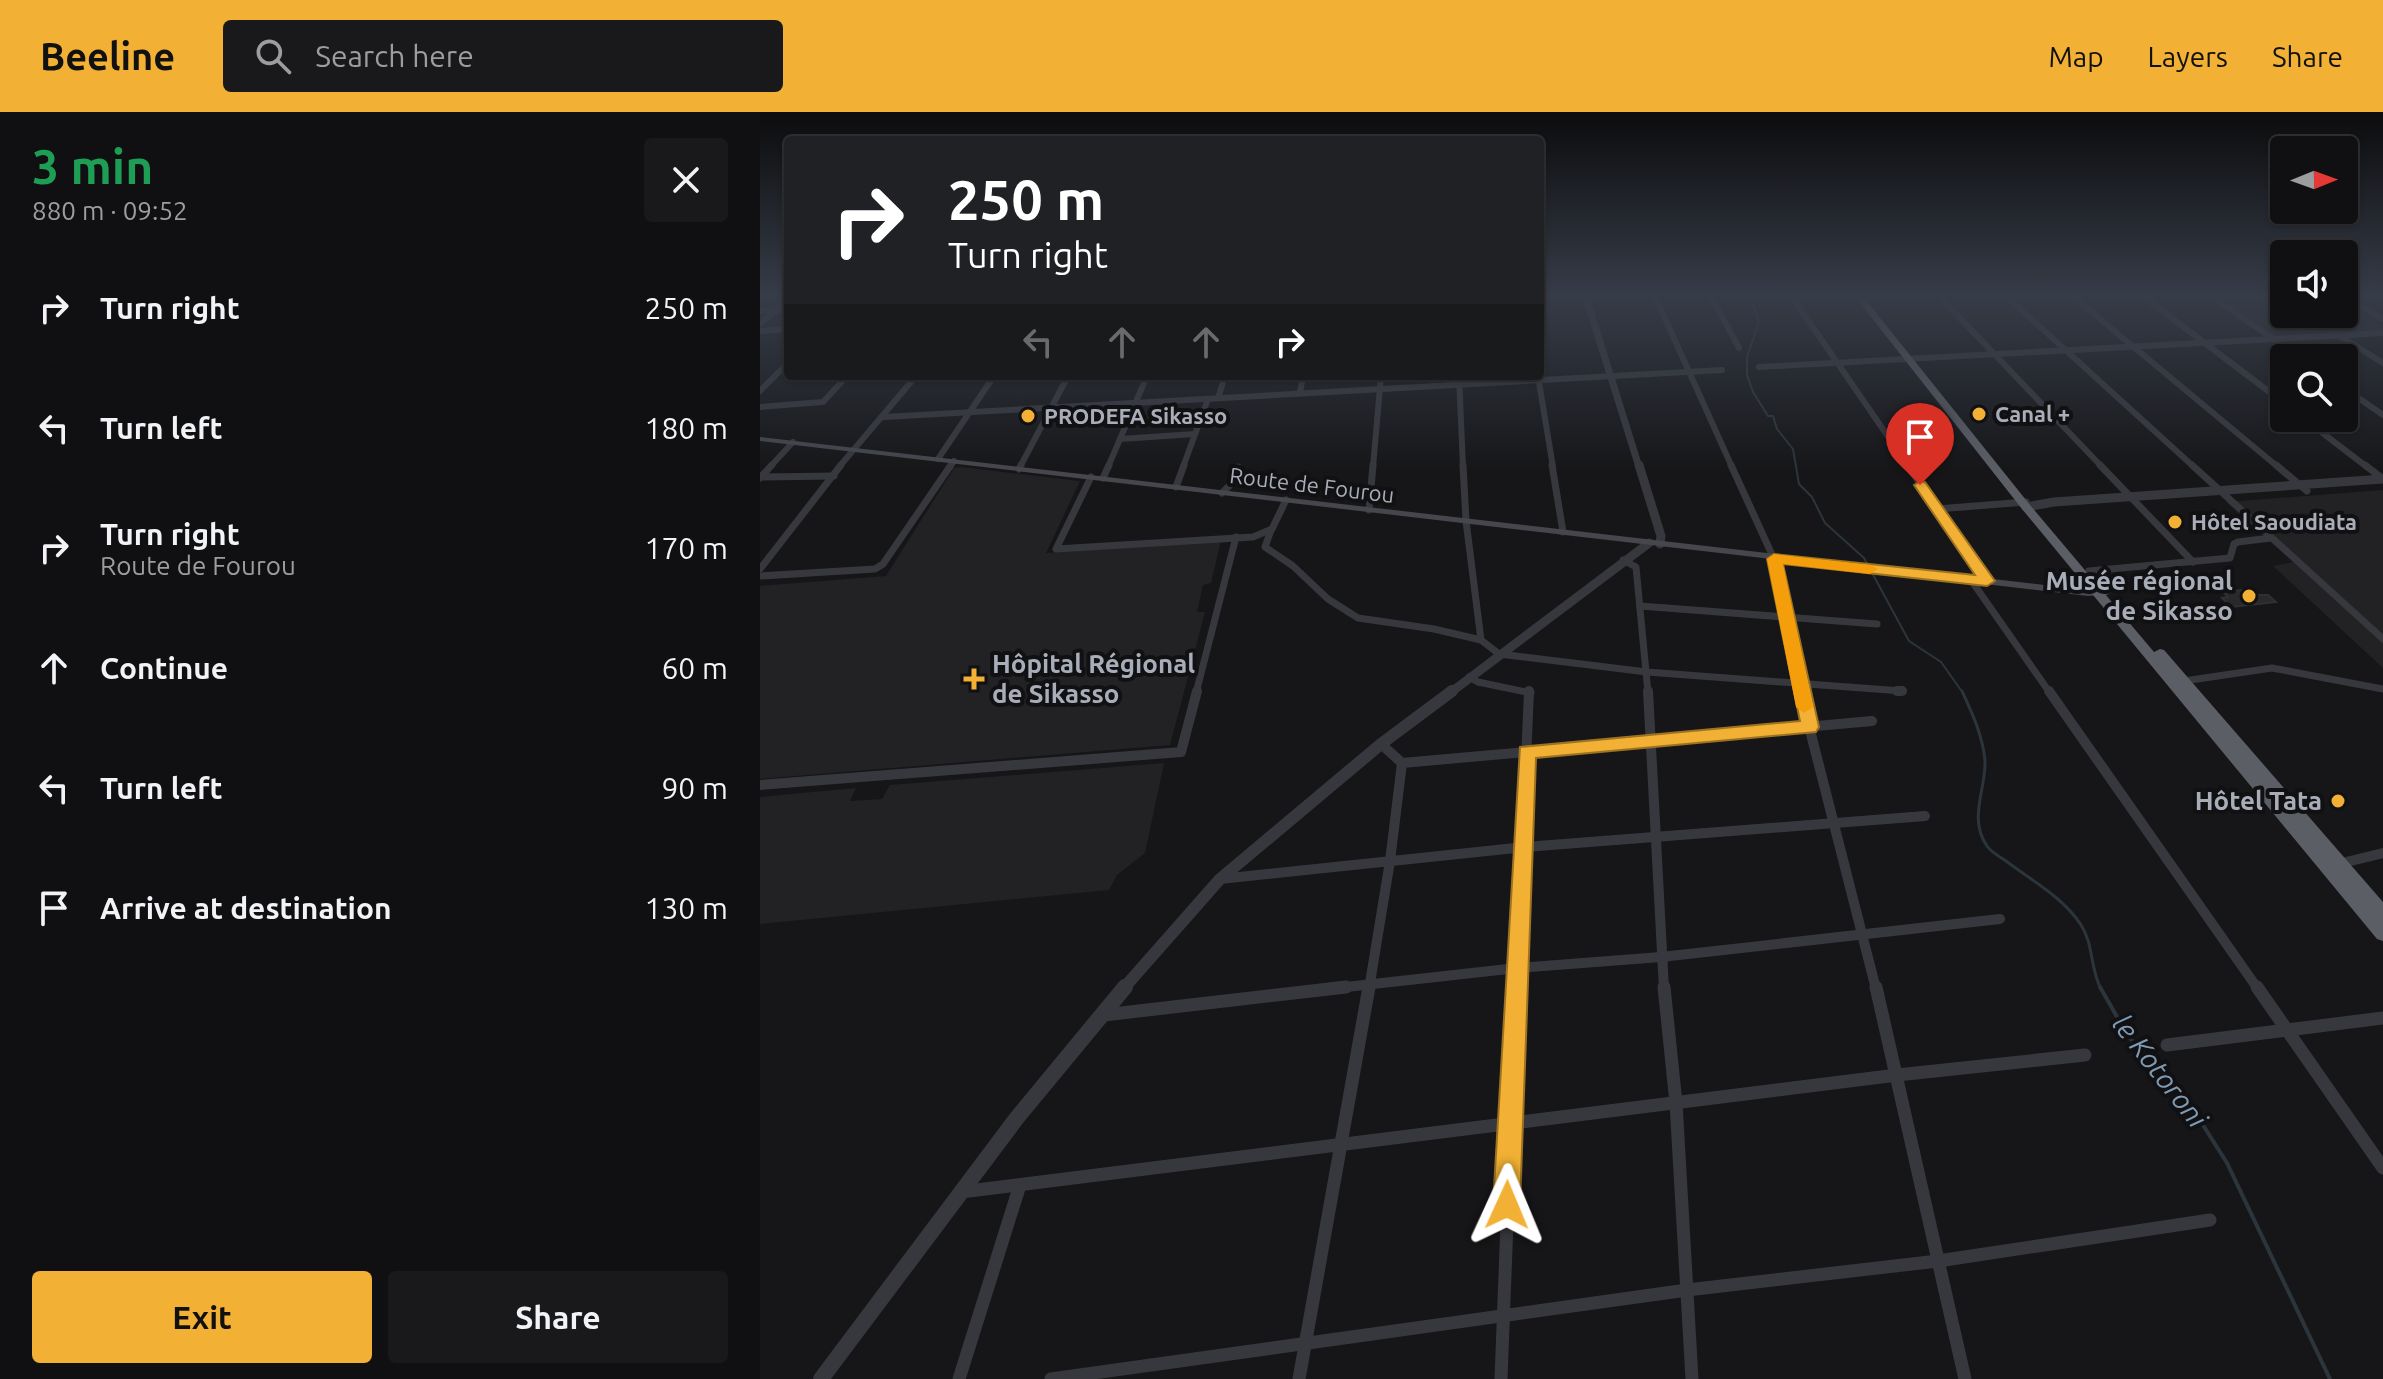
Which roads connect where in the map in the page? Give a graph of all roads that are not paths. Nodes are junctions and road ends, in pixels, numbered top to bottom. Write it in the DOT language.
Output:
graph roads {
  1 [pos="1604,353"];
  2 [pos="1680,353"];
  3 [pos="1831,353"];
  4 [pos="1908,353"];
  5 [pos="1909,353"];
  6 [pos="2022,353"];
  7 [pos="2069,353"];
  8 [pos="2141,353"];
  9 [pos="2218,353"];
  10 [pos="1996,355"];
  11 [pos="1914,360"];
  12 [pos="1838,364"];
  13 [pos="784,367"];
  14 [pos="1759,367"];
  15 [pos="1722,370"];
  16 [pos="1688,372"];
  17 [pos="1611,377"];
  18 [pos="1544,378"];
  19 [pos="843,380"];
  20 [pos="913,380"];
  21 [pos="991,380"];
  22 [pos="1066,380"];
  23 [pos="1145,380"];
  24 [pos="1224,380"];
  25 [pos="1302,380"];
  26 [pos="1381,380"];
  27 [pos="1459,380"];
  28 [pos="1538,380"];
  29 [pos="1381,389"];
  30 [pos="760,391"];
  31 [pos="2270,392"];
  32 [pos="1300,393"];
  33 [pos="1218,398"];
  34 [pos="2358,398"];
  35 [pos="1208,399"];
  36 [pos="1135,403"];
  37 [pos="760,407"];
  38 [pos="1051,407"];
  39 [pos="970,412"];
  40 [pos="2383,415"];
  41 [pos="884,417"];
  42 [pos="2321,432"];
  43 [pos="1195,434"];
  44 [pos="760,439"];
  45 [pos="1120,439"];
  46 [pos="793,442"];
  47 [pos="853,449"];
  48 [pos="938,459"];
  49 [pos="954,461"];
  50 [pos="1238,467"];
  51 [pos="1019,469"];
  52 [pos="834,476"];
  53 [pos="760,477"];
  54 [pos="1091,477"];
  55 [pos="1103,478"];
  56 [pos="2383,479"];
  57 [pos="2383,485"];
  58 [pos="1176,487"];
  59 [pos="2303,488"];
  60 [pos="1222,493"];
  61 [pos="2221,494"];
  62 [pos="1286,500"];
  63 [pos="2133,500"];
  64 [pos="2033,505"];
  65 [pos="1937,509"];
  66 [pos="1369,510"];
  67 [pos="1466,521"];
  68 [pos="1272,529"];
  69 [pos="1563,532"];
  70 [pos="1236,537"];
  71 [pos="2271,538"];
  72 [pos="1654,544"];
  73 [pos="1774,559"];
  74 [pos="1623,560"];
  75 [pos="2193,562"];
  76 [pos="760,569"];
  77 [pos="2089,571"];
  78 [pos="760,576"];
  79 [pos="1971,580"];
  80 [pos="1987,581"];
  81 [pos="2102,593"];
  82 [pos="1640,606"];
  83 [pos="1785,617"];
  84 [pos="1877,624"];
  85 [pos="2382,638"];
  86 [pos="1481,640"];
  87 [pos="1499,654"];
  88 [pos="1647,672"];
  89 [pos="1469,677"];
  90 [pos="2184,681"];
  91 [pos="1798,684"];
  92 [pos="2383,689"];
  93 [pos="1902,691"];
  94 [pos="1872,721"];
  95 [pos="1810,727"];
  96 [pos="1649,741"];
  97 [pos="1381,744"];
  98 [pos="1527,752"];
  99 [pos="1402,763"];
  100 [pos="760,785"];
  101 [pos="1925,816"];
  102 [pos="1832,824"];
  103 [pos="1655,838"];
  104 [pos="1525,847"];
  105 [pos="2383,853"];
  106 [pos="1390,861"];
  107 [pos="2334,864"];
  108 [pos="1220,879"];
  109 [pos="2383,914"];
  110 [pos="2000,919"];
  111 [pos="2383,934"];
  112 [pos="1864,936"];
  113 [pos="1661,957"];
  114 [pos="1517,968"];
  115 [pos="1369,987"];
  116 [pos="1101,1015"];
  117 [pos="2383,1018"];
  118 [pos="2284,1030"];
  119 [pos="2167,1045"];
  120 [pos="2085,1055"];
  121 [pos="1897,1075"];
  122 [pos="1676,1103"];
  123 [pos="1509,1122"];
  124 [pos="1340,1143"];
  125 [pos="2383,1168"];
  126 [pos="1020,1185"];
  127 [pos="961,1192"];
  128 [pos="2210,1220"];
  129 [pos="1938,1261"];
  130 [pos="1687,1290"];
  131 [pos="1504,1315"];
  132 [pos="1305,1342"];
  133 [pos="821,1379"];
  134 [pos="959,1379"];
  135 [pos="1051,1379"];
  136 [pos="1299,1379"];
  137 [pos="1501,1379"];
  138 [pos="1692,1379"];
  139 [pos="1965,1379"];
  1 -- 17 [label="street"];
  2 -- 16 [label="street"];
  3 -- 12 [label="street"];
  4 -- 11 [label="highway"];
  5 -- 11 [label="highway"];
  6 -- 10 [label="street"];
  7 -- 61 [label="street"];
  8 -- 59 [label="street"];
  9 -- 31 [label="street"];
  10 -- 11 [label="street"];
  10 -- 63 [label="street"];
  11 -- 12 [label="street"];
  11 -- 64 [label="highway"];
  12 -- 14 [label="street"];
  12 -- 65 [label="street"];
  13 -- 30 [label="street"];
  15 -- 16 [label="street"];
  16 -- 17 [label="street"];
  16 -- 73 [label="street"];
  17 -- 18 [label="street"];
  17 -- 72 [label="street"];
  19 -- 37 [label="street"];
  20 -- 41 [label="street"];
  21 -- 39 [label="street"];
  22 -- 38 [label="street"];
  23 -- 36 [label="street"];
  24 -- 33 [label="street"];
  25 -- 32 [label="street"];
  26 -- 29 [label="street"];
  27 -- 29 [label="street"];
  27 -- 67 [label="street"];
  28 -- 69 [label="street"];
  29 -- 32 [label="street"];
  29 -- 66 [label="street"];
  32 -- 33 [label="street"];
  33 -- 35 [label="street"];
  34 -- 40 [label="street"];
  35 -- 36 [label="street"];
  35 -- 43 [label="street"];
  36 -- 38 [label="street"];
  36 -- 45 [label="street"];
  38 -- 39 [label="street"];
  38 -- 51 [label="street"];
  39 -- 41 [label="street"];
  39 -- 48 [label="street"];
  41 -- 47 [label="street"];
  42 -- 56 [label="street"];
  43 -- 45 [label="street"];
  43 -- 58 [label="street"];
  44 -- 46 [label="main road, Route de Fourou"];
  45 -- 55 [label="street"];
  46 -- 47 [label="main road, Route de Fourou"];
  46 -- 53 [label="street"];
  47 -- 48 [label="main road, Route de Fourou"];
  47 -- 52 [label="street"];
  48 -- 49 [label="main road, Route de Fourou"];
  49 -- 51 [label="main road, Route de Fourou"];
  49 -- 78 [label="street"];
  50 -- 60 [label="street"];
  51 -- 54 [label="main road, Route de Fourou"];
  52 -- 53 [label="street"];
  52 -- 76 [label="street"];
  54 -- 55 [label="main road, Route de Fourou"];
  54 -- 70 [label="street"];
  55 -- 58 [label="main road, Route de Fourou"];
  56 -- 59 [label="street"];
  57 -- 59 [label="street"];
  58 -- 60 [label="main road, Route de Fourou"];
  59 -- 61 [label="street"];
  60 -- 62 [label="main road, Route de Fourou"];
  61 -- 63 [label="street"];
  61 -- 71 [label="street"];
  62 -- 66 [label="main road, Route de Fourou"];
  62 -- 68 [label="street"];
  63 -- 64 [label="street"];
  63 -- 75 [label="street"];
  64 -- 65 [label="street"];
  64 -- 77 [label="highway"];
  64 -- 81 [label="highway"];
  65 -- 80 [label="street"];
  66 -- 67 [label="main road, Route de Fourou"];
  67 -- 69 [label="main road, Route de Fourou"];
  67 -- 86 [label="street"];
  68 -- 70 [label="street"];
  68 -- 86 [label="street"];
  69 -- 72 [label="main road, Route de Fourou"];
  70 -- 100 [label="street"];
  71 -- 75 [label="street"];
  71 -- 85 [label="street"];
  72 -- 73 [label="main road, Route de Fourou"];
  72 -- 74 [label="street"];
  73 -- 79 [label="main road, Route de Fourou"];
  73 -- 83 [label="street"];
  74 -- 82 [label="street"];
  74 -- 87 [label="street"];
  75 -- 77 [label="street"];
  77 -- 81 [label="highway"];
  79 -- 80 [label="main road, Route de Fourou"];
  79 -- 118 [label="street"];
  80 -- 81 [label="main road, Route de Fourou"];
  81 -- 90 [label="highway"];
  81 -- 107 [label="highway"];
  82 -- 83 [label="street"];
  82 -- 88 [label="street"];
  83 -- 84 [label="street"];
  83 -- 91 [label="street"];
  86 -- 87 [label="street"];
  87 -- 88 [label="street"];
  87 -- 89 [label="street"];
  88 -- 91 [label="street"];
  88 -- 96 [label="street"];
  89 -- 97 [label="street"];
  89 -- 98 [label="street"];
  90 -- 92 [label="street"];
  90 -- 107 [label="highway"];
  91 -- 93 [label="street"];
  91 -- 95 [label="street"];
  94 -- 95 [label="street"];
  95 -- 96 [label="street"];
  95 -- 102 [label="street"];
  96 -- 98 [label="street"];
  96 -- 103 [label="street"];
  97 -- 99 [label="street"];
  97 -- 108 [label="street"];
  98 -- 99 [label="street"];
  98 -- 104 [label="street"];
  99 -- 106 [label="street"];
  101 -- 102 [label="street"];
  102 -- 103 [label="street"];
  102 -- 112 [label="street"];
  103 -- 104 [label="street"];
  103 -- 113 [label="street"];
  104 -- 106 [label="street"];
  104 -- 114 [label="street"];
  105 -- 107 [label="street"];
  106 -- 108 [label="street"];
  106 -- 115 [label="street"];
  107 -- 109 [label="highway"];
  107 -- 111 [label="highway"];
  108 -- 116 [label="street"];
  110 -- 112 [label="street"];
  112 -- 113 [label="street"];
  112 -- 121 [label="street"];
  113 -- 114 [label="street"];
  113 -- 122 [label="street"];
  114 -- 115 [label="street"];
  114 -- 123 [label="street"];
  115 -- 116 [label="street"];
  115 -- 124 [label="street"];
  116 -- 127 [label="street"];
  117 -- 118 [label="street"];
  118 -- 119 [label="street"];
  118 -- 125 [label="street"];
  120 -- 121 [label="street"];
  121 -- 122 [label="street"];
  121 -- 129 [label="street"];
  122 -- 123 [label="street"];
  122 -- 130 [label="street"];
  123 -- 124 [label="street"];
  123 -- 131 [label="street"];
  124 -- 126 [label="street"];
  124 -- 132 [label="street"];
  126 -- 127 [label="street"];
  126 -- 134 [label="street"];
  127 -- 133 [label="street"];
  128 -- 129 [label="street"];
  129 -- 130 [label="street"];
  129 -- 139 [label="street"];
  130 -- 131 [label="street"];
  130 -- 138 [label="street"];
  131 -- 132 [label="street"];
  131 -- 137 [label="street"];
  132 -- 135 [label="street"];
  132 -- 136 [label="street"];
}
